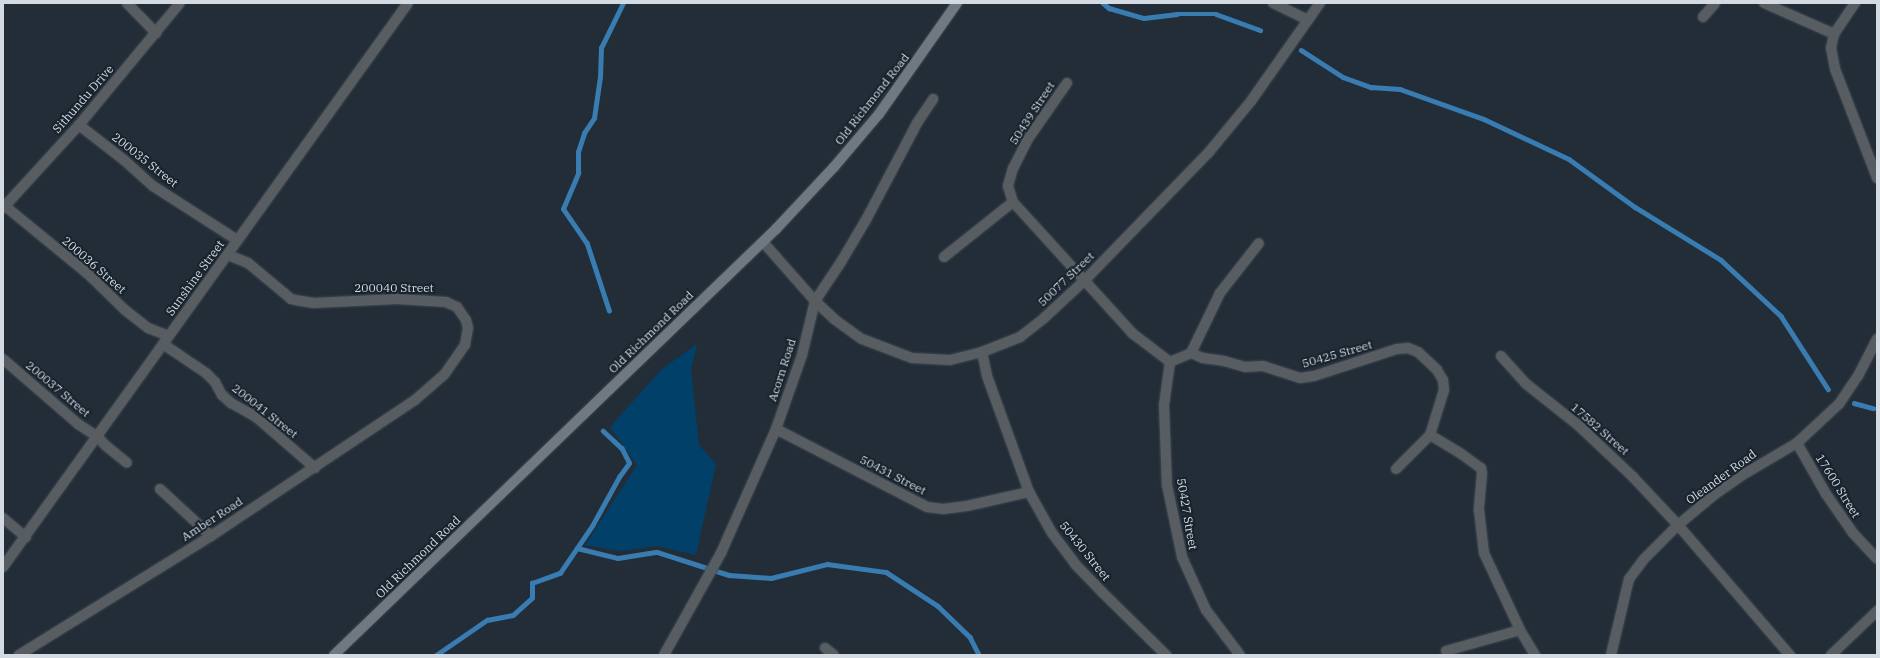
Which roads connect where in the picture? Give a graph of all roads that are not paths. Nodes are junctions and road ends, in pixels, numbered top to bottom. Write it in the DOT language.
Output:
graph roads {
  1 [pos="127,3"];
  2 [pos="180,3"];
  3 [pos="408,3"];
  4 [pos="957,3"];
  5 [pos="1273,3"];
  6 [pos="1320,3"];
  7 [pos="1716,3"];
  8 [pos="1764,3"];
  9 [pos="1855,3"];
  10 [pos="1703,18"];
  11 [pos="1308,20"];
  12 [pos="156,33"];
  13 [pos="1834,34"];
  14 [pos="1066,84"];
  15 [pos="933,99"];
  16 [pos="79,125"];
  17 [pos="1875,165"];
  18 [pos="1877,178"];
  19 [pos="1013,202"];
  20 [pos="4,207"];
  21 [pos="237,240"];
  22 [pos="763,242"];
  23 [pos="1259,243"];
  24 [pos="228,255"];
  25 [pos="944,257"];
  26 [pos="1084,281"];
  27 [pos="815,301"];
  28 [pos="169,336"];
  29 [pos="1877,339"];
  30 [pos="163,344"];
  31 [pos="982,352"];
  32 [pos="1191,353"];
  33 [pos="1501,356"];
  34 [pos="3,359"];
  35 [pos="1170,362"];
  36 [pos="415,400"];
  37 [pos="776,429"];
  38 [pos="1430,435"];
  39 [pos="98,437"];
  40 [pos="1797,442"];
  41 [pos="127,463"];
  42 [pos="315,468"];
  43 [pos="1396,468"];
  44 [pos="160,490"];
  45 [pos="1029,492"];
  46 [pos="3,518"];
  47 [pos="1678,525"];
  48 [pos="211,536"];
  49 [pos="26,537"];
  50 [pos="1877,559"];
  51 [pos="3,568"];
  52 [pos="1877,611"];
  53 [pos="1520,630"];
  54 [pos="825,648"];
  55 [pos="1446,651"];
  56 [pos="19,655"];
  57 [pos="334,655"];
  58 [pos="664,655"];
  59 [pos="834,655"];
  60 [pos="1166,655"];
  61 [pos="1240,655"];
  62 [pos="1535,655"];
  63 [pos="1611,655"];
  64 [pos="1790,655"];
  65 [pos="1831,655"];
  1 -- 12 [label="street"];
  2 -- 12 [label="street, Sithundu Drive"];
  3 -- 21 [label="street, Sunshine Street"];
  4 -- 22 [label="street, Old Richmond Road"];
  5 -- 11 [label="street"];
  6 -- 11 [label="street, 50077 Street"];
  7 -- 10 [label="street"];
  8 -- 13 [label="street"];
  9 -- 13 [label="street"];
  11 -- 26 [label="street, 50077 Street"];
  12 -- 16 [label="street, Sithundu Drive"];
  13 -- 17 [label="street"];
  14 -- 19 [label="street, 50439 Street"];
  15 -- 27 [label="street, Acorn Road"];
  16 -- 20 [label="street, Sithundu Drive"];
  16 -- 21 [label="street, 200035 Street"];
  17 -- 18 [label="street"];
  19 -- 25 [label="street"];
  19 -- 26 [label="street, 50439 Street"];
  20 -- 28 [label="street, 200036 Street"];
  21 -- 24 [label="street, Sunshine Street"];
  22 -- 27 [label="street, 50077 Street"];
  22 -- 57 [label="street, Old Richmond Road"];
  23 -- 32 [label="street"];
  24 -- 28 [label="street, Sunshine Street"];
  24 -- 36 [label="street, 200040 Street"];
  26 -- 31 [label="street, 50077 Street"];
  26 -- 35 [label="street"];
  27 -- 31 [label="street, 50077 Street"];
  27 -- 37 [label="street, Acorn Road"];
  28 -- 30 [label="street, Sunshine Street"];
  29 -- 40 [label="street, Oleander Road"];
  30 -- 39 [label="street, Sunshine Street"];
  30 -- 42 [label="street, 200041 Street"];
  31 -- 45 [label="street, 50430 Street"];
  32 -- 35 [label="street"];
  32 -- 38 [label="street, 50425 Street"];
  33 -- 47 [label="street, 17582 Street"];
  34 -- 39 [label="street, 200037 Street"];
  35 -- 61 [label="street, 50427 Street"];
  36 -- 42 [label="street, Amber Road"];
  37 -- 45 [label="street, 50431 Street"];
  37 -- 58 [label="street, Acorn Road"];
  38 -- 43 [label="street, 50425 Street"];
  38 -- 53 [label="street"];
  39 -- 41 [label="street, 200037 Street"];
  39 -- 49 [label="street, Sunshine Street"];
  40 -- 47 [label="street, Oleander Road"];
  40 -- 50 [label="street, 17600 Street"];
  42 -- 48 [label="street, Amber Road"];
  44 -- 48 [label="street"];
  45 -- 60 [label="street, 50430 Street"];
  46 -- 49 [label="street"];
  47 -- 63 [label="street, Oleander Road"];
  47 -- 64 [label="street, 17582 Street"];
  48 -- 56 [label="street, Amber Road"];
  49 -- 51 [label="street, Sunshine Street"];
  52 -- 65 [label="street"];
  53 -- 55 [label="street"];
  53 -- 62 [label="street"];
  54 -- 59 [label="street"];
}
